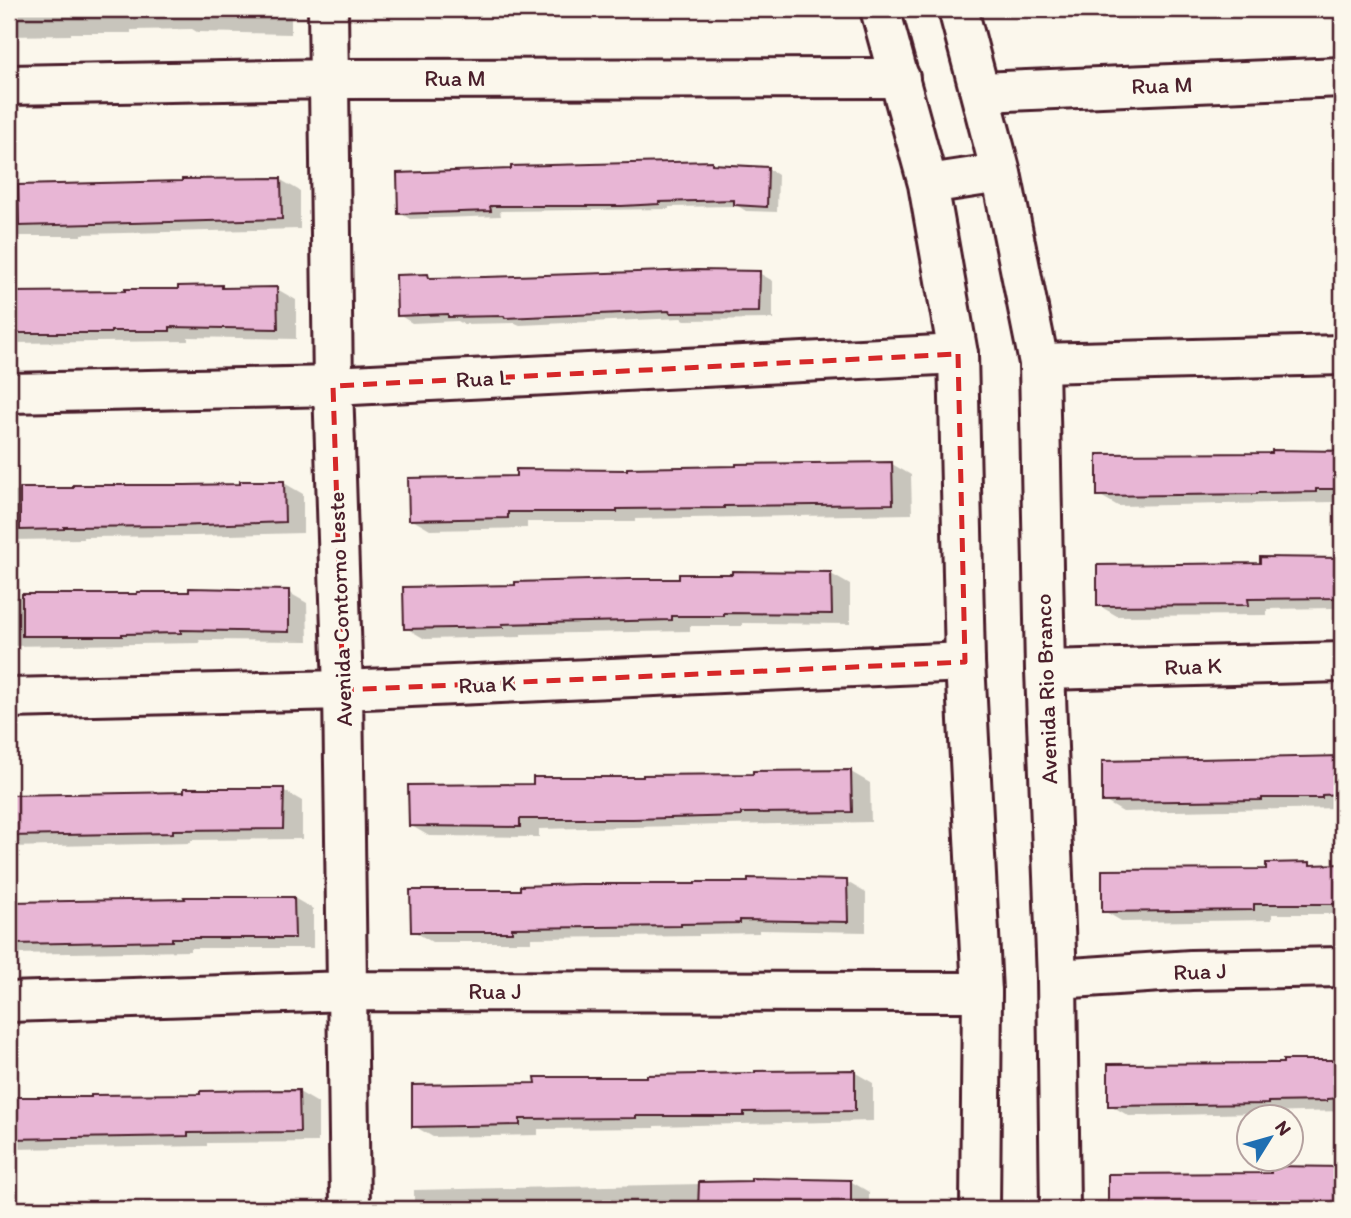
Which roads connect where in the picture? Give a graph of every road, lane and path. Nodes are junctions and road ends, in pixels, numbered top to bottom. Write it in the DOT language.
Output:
graph roads {
  1 [pos="327,9"];
  2 [pos="880,9"];
  3 [pos="958,9"];
  4 [pos="1342,77"];
  5 [pos="900,78"];
  6 [pos="328,79"];
  7 [pos="9,85"];
  8 [pos="981,92"];
  9 [pos="1001,173"];
  10 [pos="928,184"];
  11 [pos="958,354"];
  12 [pos="1342,355"];
  13 [pos="1039,363"];
  14 [pos="333,386"];
  15 [pos="9,393"];
  16 [pos="965,662"];
  17 [pos="1342,662"];
  18 [pos="1045,670"];
  19 [pos="343,690"];
  20 [pos="9,698"];
  21 [pos="1342,967"];
  22 [pos="1057,979"];
  23 [pos="348,991"];
  24 [pos="982,992"];
  25 [pos="9,1002"];
  26 [pos="350,1209"];
  27 [pos="980,1209"];
  28 [pos="1060,1209"];
  1 -- 6 [label="street, Avenida Contorno Leste"];
  2 -- 5 [label="street"];
  3 -- 8 [label="street, Avenida Rio Branco"];
  4 -- 8 [label="street, Rua M"];
  5 -- 6 [label="street, Rua M"];
  5 -- 10 [label="street"];
  6 -- 7 [label="street, Rua M"];
  6 -- 14 [label="street, Avenida Contorno Leste"];
  8 -- 9 [label="street, Avenida Rio Branco"];
  9 -- 10 [label="street"];
  9 -- 13 [label="street, Avenida Rio Branco"];
  10 -- 11 [label="street"];
  11 -- 14 [label="street, Rua L"];
  11 -- 16 [label="street"];
  12 -- 13 [label="street"];
  13 -- 18 [label="street, Avenida Rio Branco"];
  14 -- 15 [label="street, Rua L"];
  14 -- 19 [label="street, Avenida Contorno Leste"];
  16 -- 19 [label="street, Rua K"];
  16 -- 24 [label="street"];
  17 -- 18 [label="street, Rua K"];
  18 -- 22 [label="street, Avenida Rio Branco"];
  19 -- 20 [label="street, Rua K"];
  19 -- 23 [label="street, Avenida Contorno Leste"];
  21 -- 22 [label="street, Rua J"];
  22 -- 28 [label="street, Avenida Rio Branco"];
  23 -- 24 [label="street, Rua J"];
  23 -- 25 [label="street, Rua J"];
  23 -- 26 [label="street, Avenida Contorno Leste"];
  24 -- 27 [label="street"];
}
